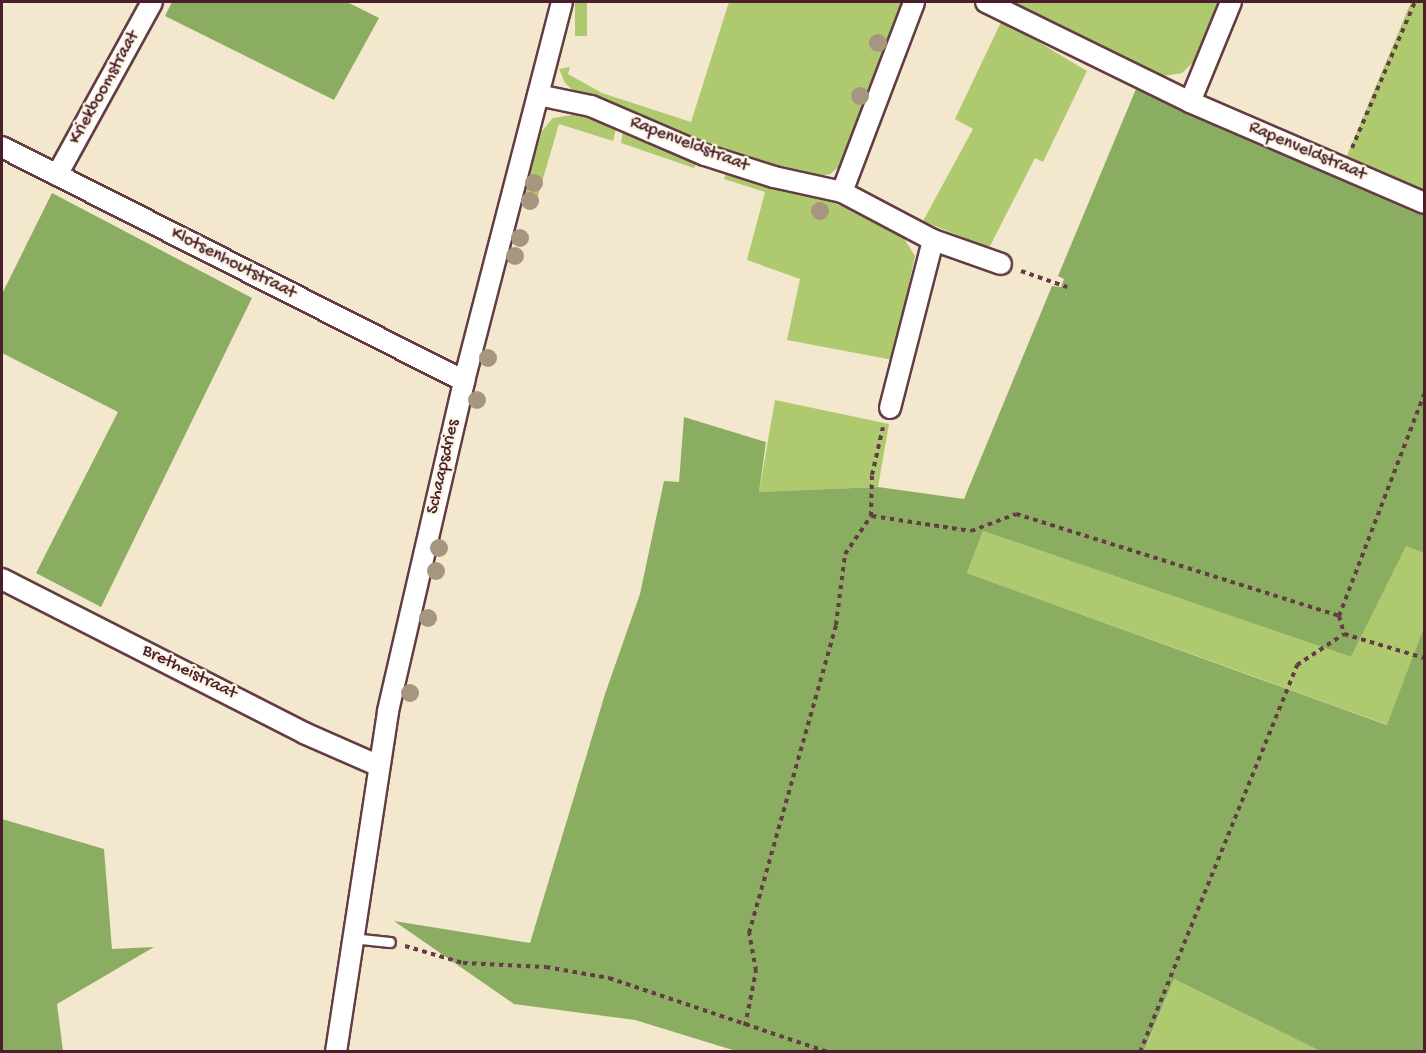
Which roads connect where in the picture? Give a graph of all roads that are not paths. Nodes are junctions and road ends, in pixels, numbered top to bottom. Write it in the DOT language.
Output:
graph roads {
  1 [pos="152,2"];
  2 [pos="562,2"];
  3 [pos="914,2"];
  4 [pos="986,2"];
  5 [pos="1232,2"];
  6 [pos="538,95"];
  7 [pos="1190,102"];
  8 [pos="2,147"];
  9 [pos="57,175"];
  10 [pos="842,192"];
  11 [pos="1425,203"];
  12 [pos="933,240"];
  13 [pos="1001,264"];
  14 [pos="464,381"];
  15 [pos="890,408"];
  16 [pos="2,579"];
  17 [pos="377,765"];
  18 [pos="351,938"];
  19 [pos="390,942"];
  20 [pos="336,1052"];
  1 -- 9 [label="street, Kriekboomstraat"];
  2 -- 6 [label="street, Schaapsdries"];
  3 -- 10 [label="street"];
  4 -- 7 [label="street, Rapenveldstraat"];
  5 -- 7 [label="street"];
  6 -- 10 [label="street, Rapenveldstraat"];
  6 -- 14 [label="street, Schaapsdries"];
  7 -- 11 [label="street, Rapenveldstraat"];
  8 -- 9 [label="street, Klotsenhoutstraat"];
  9 -- 14 [label="street, Klotsenhoutstraat"];
  10 -- 12 [label="street, Rapenveldstraat"];
  12 -- 13 [label="street, Rapenveldstraat"];
  12 -- 15 [label="street"];
  14 -- 17 [label="street, Schaapsdries"];
  16 -- 17 [label="street, Bretheistraat"];
  17 -- 18 [label="street, Schaapsdries"];
  18 -- 19 [label="lane"];
  18 -- 20 [label="street, Schaapsdries"];
}
